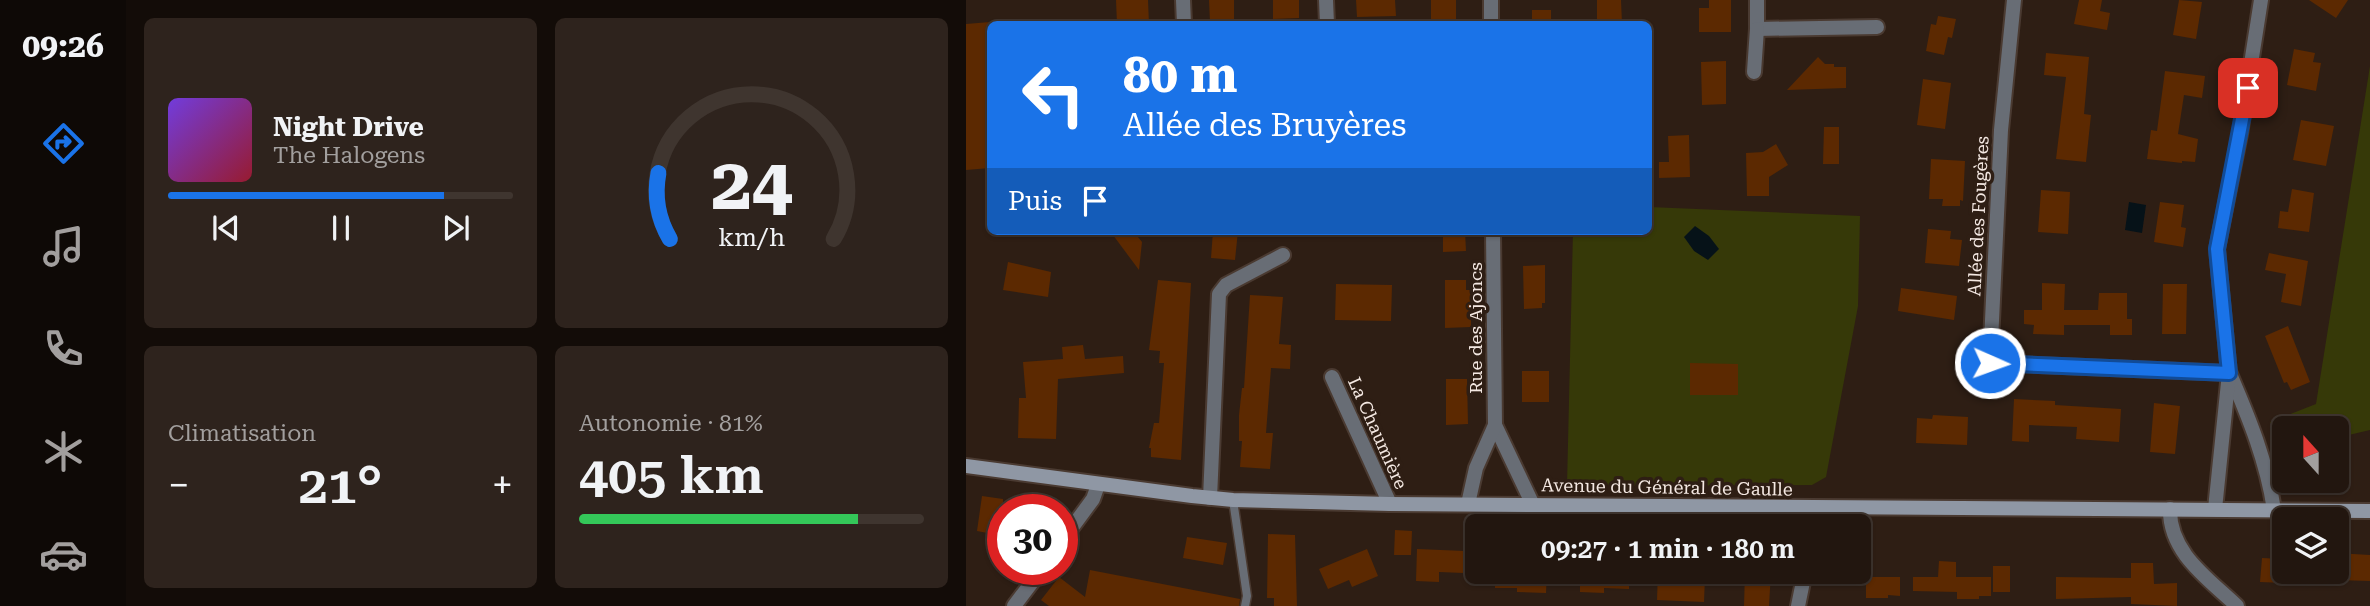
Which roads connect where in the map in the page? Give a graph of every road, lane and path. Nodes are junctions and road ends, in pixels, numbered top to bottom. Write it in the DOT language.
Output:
graph roads {
  1 [pos="1183,0"];
  2 [pos="1326,0"];
  3 [pos="1491,0"];
  4 [pos="1757,0"];
  5 [pos="2014,0"];
  6 [pos="2262,0"];
  7 [pos="1184,21"];
  8 [pos="1327,21"];
  9 [pos="1491,21"];
  10 [pos="1877,27"];
  11 [pos="1757,29"];
  12 [pos="1754,72"];
  13 [pos="1493,235"];
  14 [pos="1283,255"];
  15 [pos="2229,373"];
  16 [pos="1332,377"];
  17 [pos="1495,425"];
  18 [pos="966,466"];
  19 [pos="1098,485"];
  20 [pos="1210,498"];
  21 [pos="1233,499"];
  22 [pos="1390,504"];
  23 [pos="1468,504"];
  24 [pos="1533,505"];
  25 [pos="2274,507"];
  26 [pos="1819,508"];
  27 [pos="2170,509"];
  28 [pos="2215,509"];
  29 [pos="2272,510"];
  30 [pos="2349,511"];
  31 [pos="2370,511"];
  32 [pos="1818,514"];
  33 [pos="1078,519"];
  34 [pos="1803,584"];
  35 [pos="1030,585"];
  36 [pos="1014,606"];
  37 [pos="1245,606"];
  38 [pos="1798,606"];
  39 [pos="2237,606"];
  1 -- 7 [label="street"];
  2 -- 8 [label="street"];
  3 -- 9 [label="street"];
  4 -- 11 [label="street"];
  5 -- 15 [label="street, Allée des Fougères"];
  6 -- 15 [label="street"];
  10 -- 11 [label="street"];
  11 -- 12 [label="street"];
  13 -- 17 [label="street, Rue des Ajoncs"];
  14 -- 20 [label="street"];
  15 -- 25 [label="street"];
  15 -- 28 [label="street"];
  16 -- 22 [label="street, La Chaumière"];
  17 -- 23 [label="street, Rue des Ajoncs"];
  17 -- 24 [label="street, Rue des Ajoncs"];
  18 -- 19 [label="main road, Avenue du Général de Gaulle"];
  19 -- 20 [label="main road, Avenue du Général de Gaulle"];
  19 -- 33 [label="street"];
  20 -- 21 [label="main road, Avenue du Général de Gaulle"];
  21 -- 22 [label="main road, Avenue du Général de Gaulle"];
  21 -- 37 [label="lane"];
  22 -- 23 [label="main road, Avenue du Général de Gaulle"];
  23 -- 24 [label="main road, Avenue du Général de Gaulle"];
  24 -- 26 [label="main road, Avenue du Général de Gaulle"];
  26 -- 27 [label="main road, Avenue du Général de Gaulle"];
  26 -- 32 [label="street"];
  27 -- 28 [label="main road, Avenue du Général de Gaulle"];
  27 -- 39 [label="street"];
  28 -- 29 [label="main road, Avenue du Général de Gaulle"];
  30 -- 31 [label="main road, Avenue du Général de Gaulle"];
  34 -- 38 [label="street"];
  35 -- 36 [label="street"];
}
